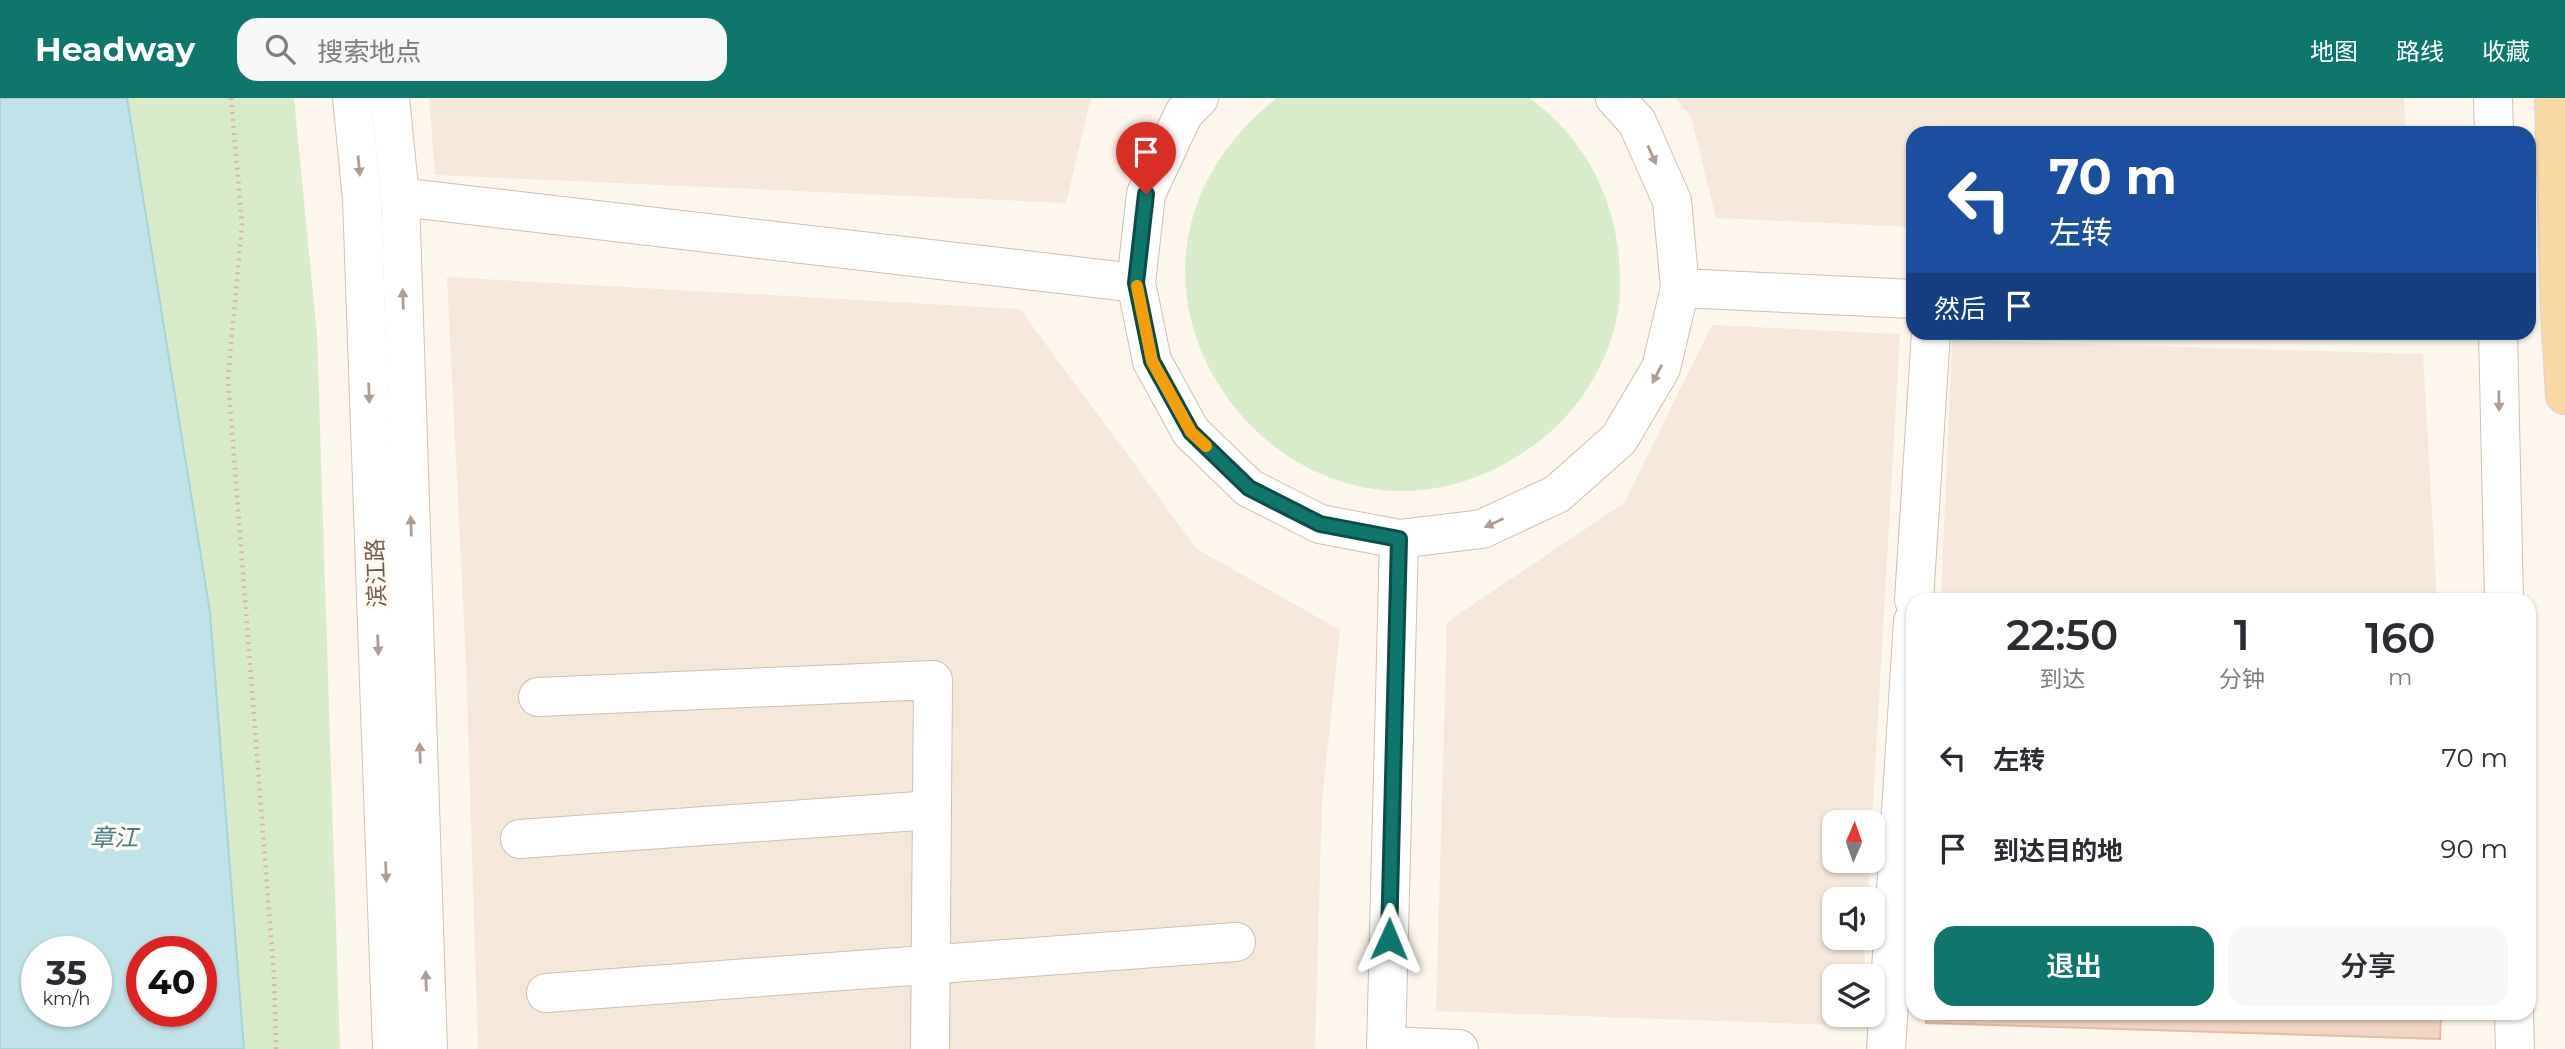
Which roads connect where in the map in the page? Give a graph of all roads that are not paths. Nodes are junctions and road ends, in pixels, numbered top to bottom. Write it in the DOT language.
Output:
graph roads {
  1 [pos="352,98"];
  2 [pos="390,98"];
  3 [pos="1199,98"];
  4 [pos="1615,98"];
  5 [pos="2493,98"];
  6 [pos="2554,98"];
  7 [pos="2494,126"];
  8 [pos="400,197"];
  9 [pos="1136,283"];
  10 [pos="1680,288"];
  11 [pos="1906,299"];
  12 [pos="1930,340"];
  13 [pos="2498,340"];
  14 [pos="2565,395"];
  15 [pos="1399,539"];
  16 [pos="1914,593"];
  17 [pos="2504,593"];
  18 [pos="538,697"];
  19 [pos="1906,732"];
  20 [pos="932,810"];
  21 [pos="520,839"];
  22 [pos="1236,942"];
  23 [pos="931,964"];
  24 [pos="546,993"];
  25 [pos="2514,1020"];
  26 [pos="1386,1047"];
  27 [pos="392,1049"];
  28 [pos="428,1049"];
  29 [pos="930,1049"];
  30 [pos="1459,1049"];
  31 [pos="1886,1049"];
  32 [pos="2515,1049"];
  1 -- 27 [label="street, 滨江路, one-way"];
  2 -- 8 [label="street, 滨江路"];
  3 -- 9 [label="street"];
  4 -- 10 [label="street, one-way"];
  5 -- 7 [label="street"];
  6 -- 14 [label="main road"];
  8 -- 9 [label="street"];
  28 -- 8 [label="street, 滨江路, one-way"];
  9 -- 15 [label="street"];
  10 -- 11 [label="street"];
  10 -- 15 [label="street, one-way"];
  12 -- 16 [label="street"];
  13 -- 17 [label="street, one-way"];
  15 -- 26 [label="street"];
  18 -- 20 [label="street"];
  19 -- 31 [label="street"];
  20 -- 21 [label="street"];
  20 -- 23 [label="street"];
  22 -- 23 [label="street"];
  23 -- 24 [label="street"];
  23 -- 29 [label="street"];
  25 -- 32 [label="street"];
  26 -- 30 [label="street"];
}
